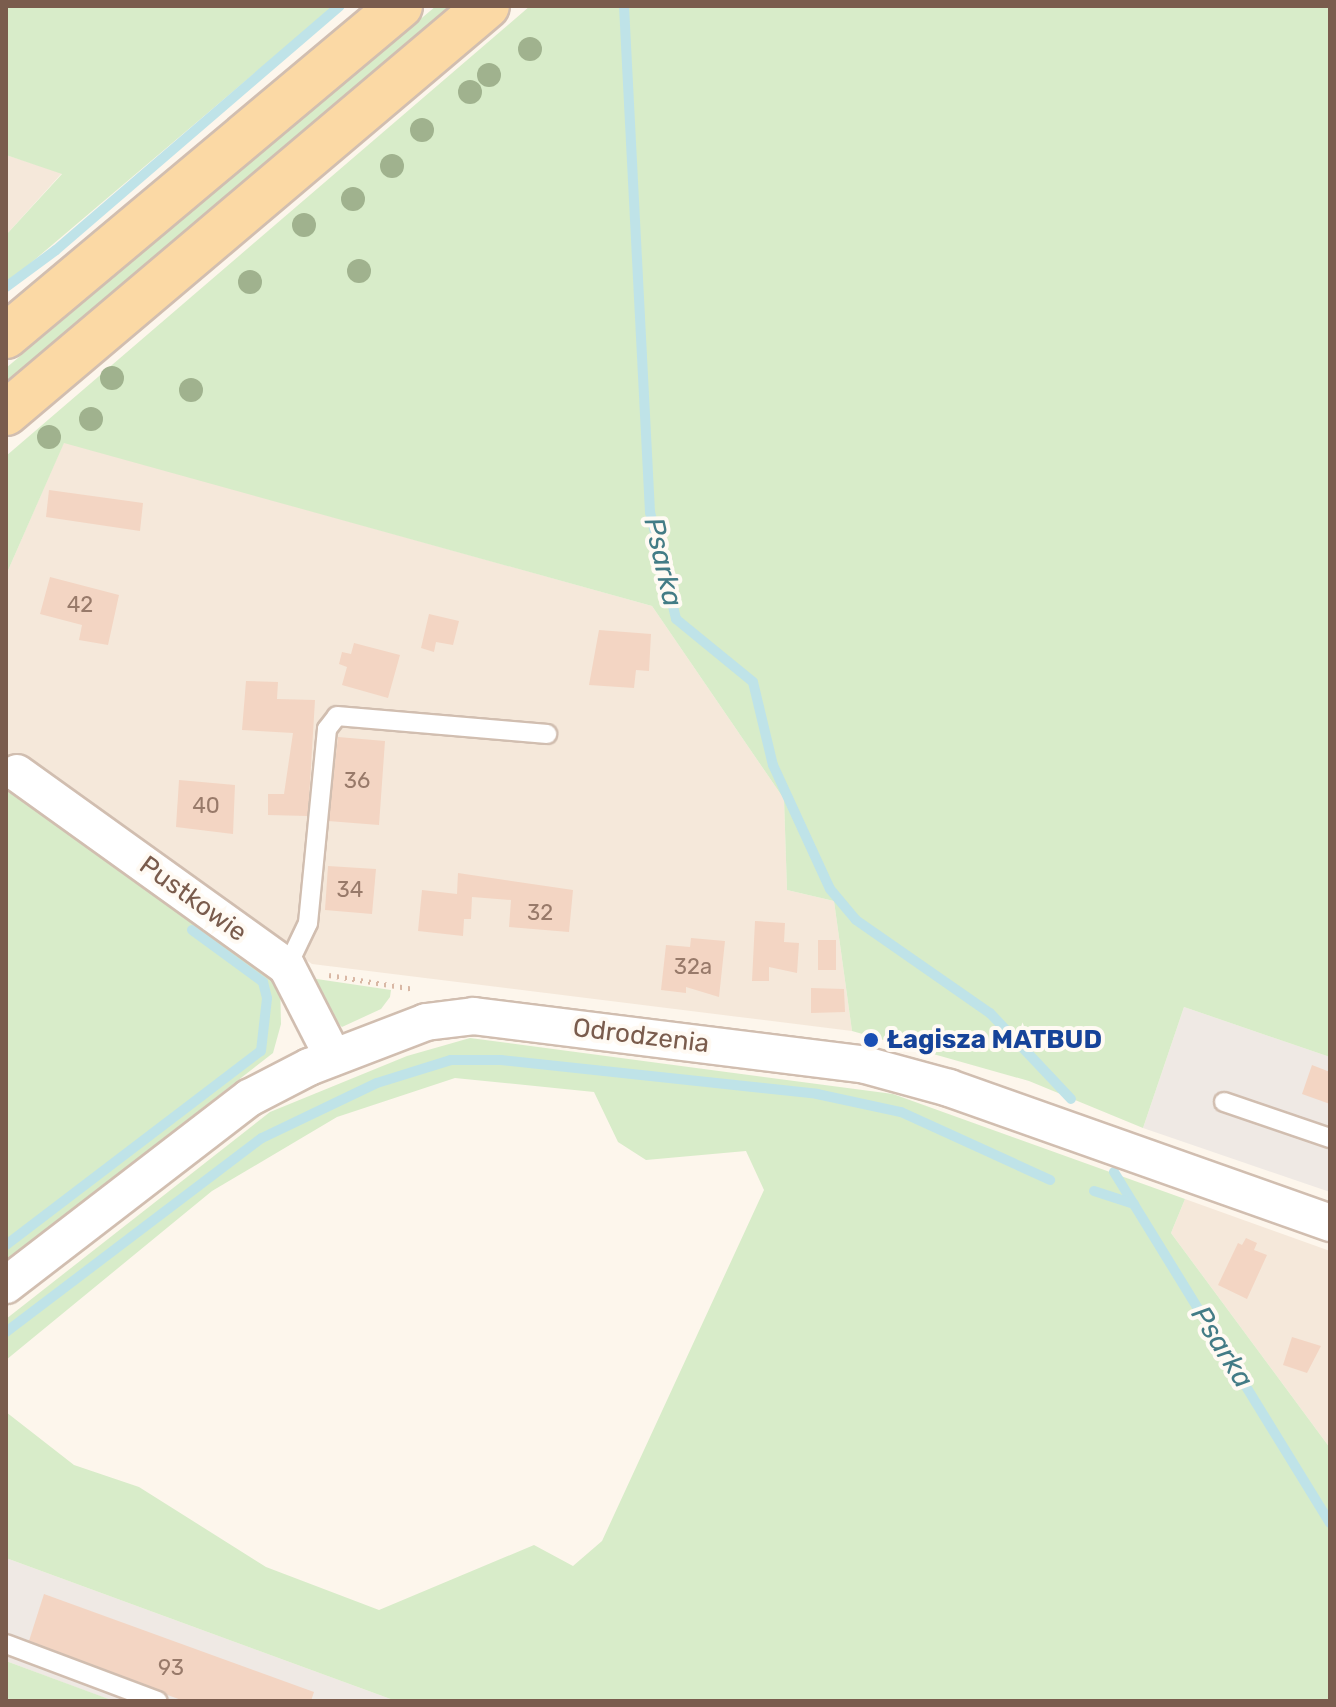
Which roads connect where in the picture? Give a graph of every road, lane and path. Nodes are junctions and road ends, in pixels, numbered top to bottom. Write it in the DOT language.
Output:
graph roads {
  1 [pos="400,6"];
  2 [pos="487,6"];
  3 [pos="6,336"];
  4 [pos="6,413"];
  5 [pos="547,734"];
  6 [pos="17,773"];
  7 [pos="287,967"];
  8 [pos="333,1057"];
  9 [pos="1224,1102"];
  10 [pos="1330,1138"];
  11 [pos="1329,1218"];
  12 [pos="6,1285"];
  13 [pos="6,1644"];
  14 [pos="158,1701"];
  1 -- 3 [label="main road"];
  2 -- 4 [label="main road"];
  5 -- 7 [label="lane"];
  6 -- 7 [label="street, Pustkowie"];
  7 -- 8 [label="street, Pustkowie"];
  8 -- 11 [label="street, Odrodzenia"];
  8 -- 12 [label="street, Odrodzenia"];
  9 -- 10 [label="lane"];
  13 -- 14 [label="lane"];
}
